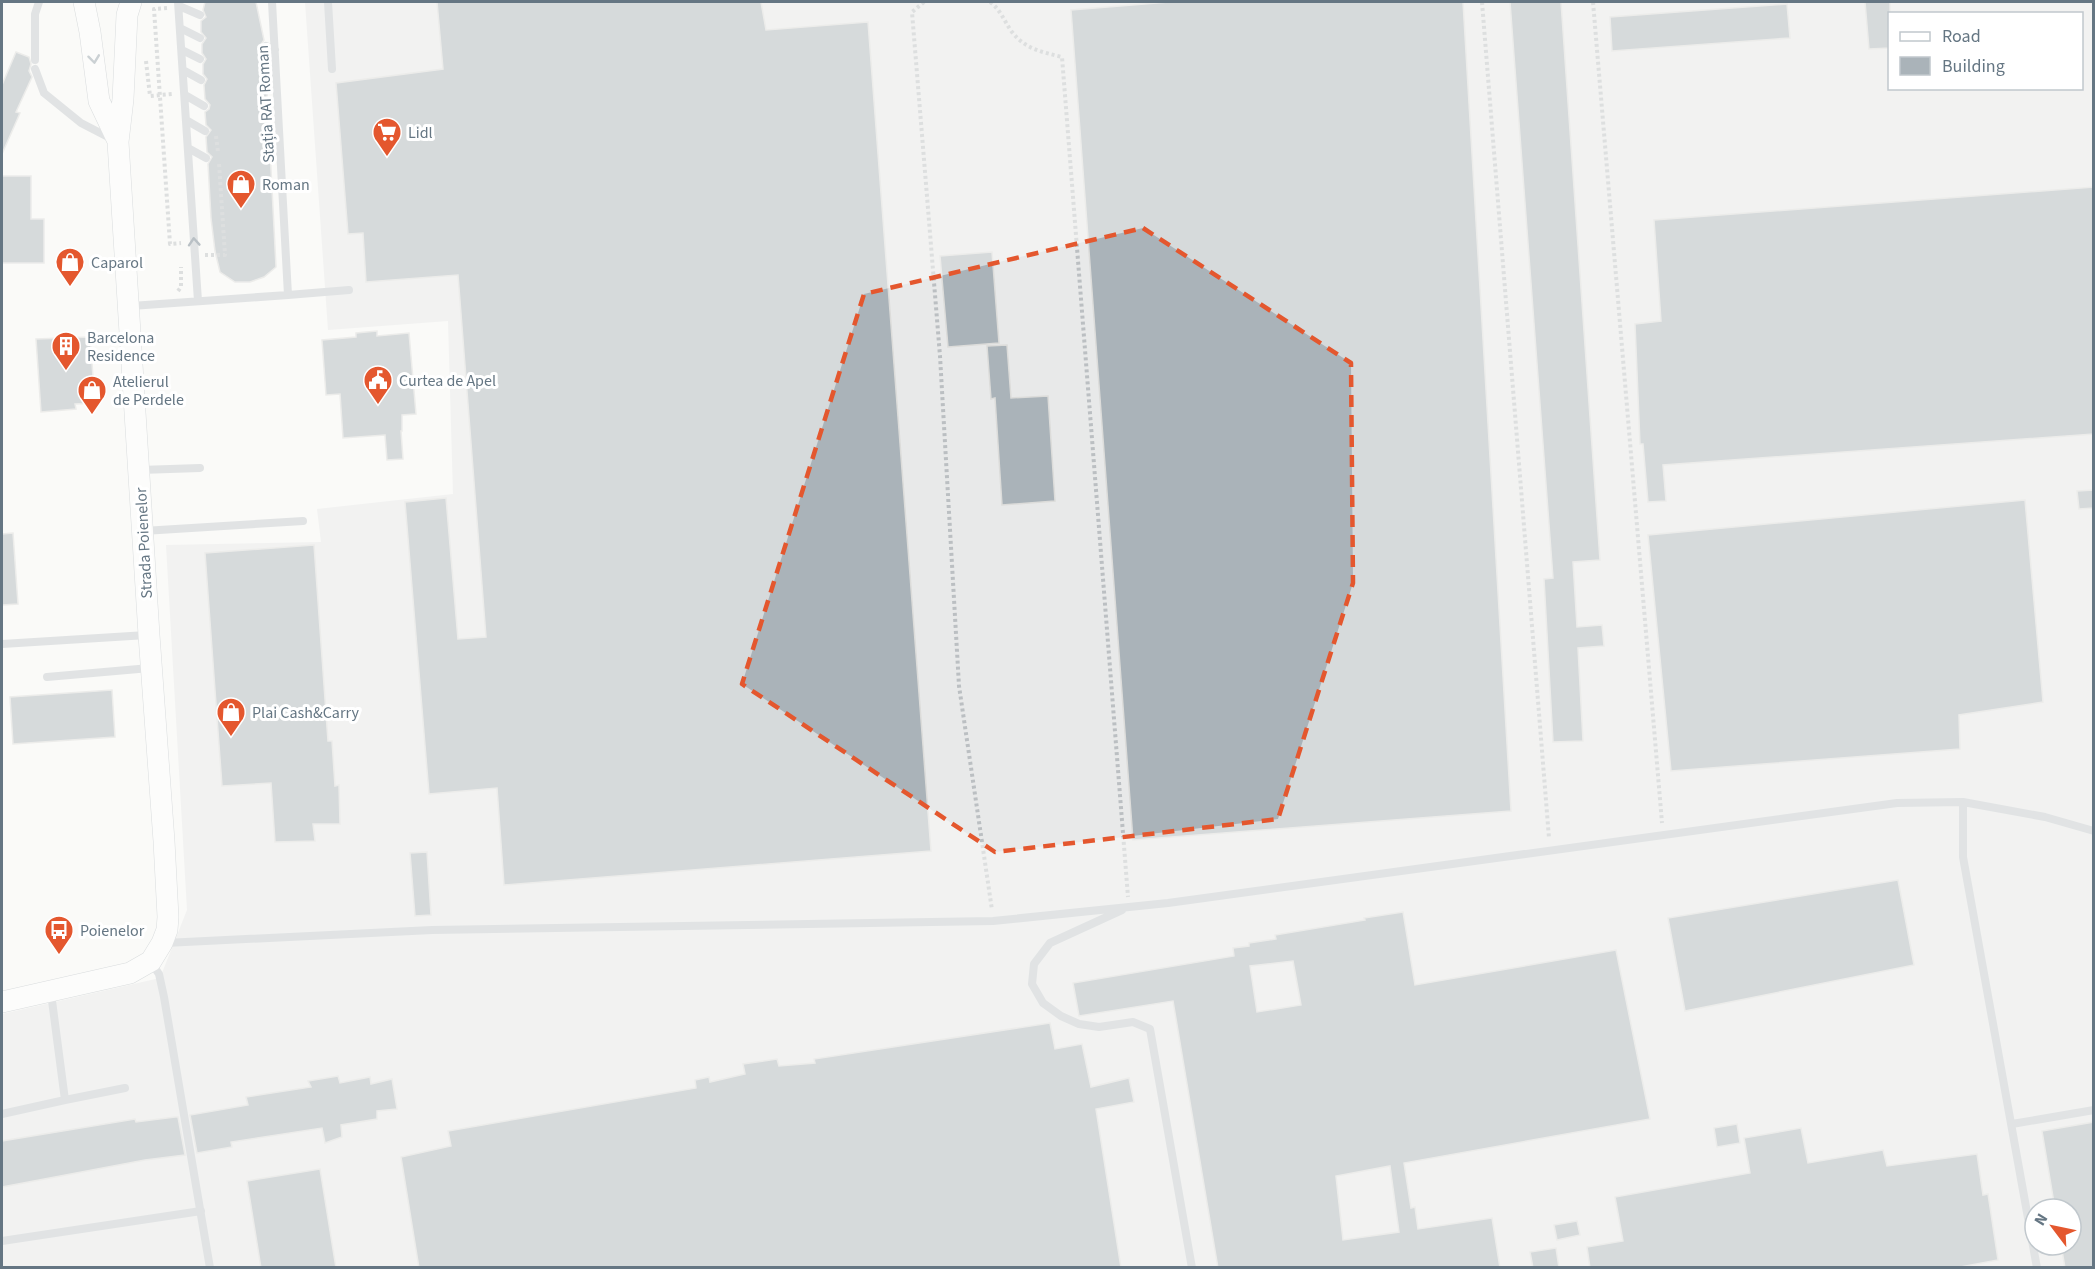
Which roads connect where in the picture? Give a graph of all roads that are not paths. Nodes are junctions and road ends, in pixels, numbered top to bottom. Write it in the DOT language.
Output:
graph roads {
  1 [pos="39,2"];
  2 [pos="84,2"];
  3 [pos="272,2"];
  4 [pos="328,2"];
  5 [pos="178,4"];
  6 [pos="139,6"];
  7 [pos="200,15"];
  8 [pos="180,28"];
  9 [pos="200,38"];
  10 [pos="266,46"];
  11 [pos="182,50"];
  12 [pos="275,50"];
  13 [pos="200,58"];
  14 [pos="35,60"];
  15 [pos="35,69"];
  16 [pos="332,69"];
  17 [pos="183,70"];
  18 [pos="201,80"];
  19 [pos="185,96"];
  20 [pos="204,106"];
  21 [pos="186,120"];
  22 [pos="205,131"];
  23 [pos="118,142"];
  24 [pos="188,148"];
  25 [pos="206,158"];
  26 [pos="274,169"];
  27 [pos="282,174"];
  28 [pos="273,196"];
  29 [pos="284,202"];
  30 [pos="349,290"];
  31 [pos="288,295"];
  32 [pos="198,301"];
  33 [pos="128,306"];
  34 [pos="200,468"];
  35 [pos="138,470"];
  36 [pos="303,521"];
  37 [pos="142,531"];
  38 [pos="148,635"];
  39 [pos="2,644"];
  40 [pos="151,668"];
  41 [pos="47,677"];
  42 [pos="1963,802"];
  43 [pos="2094,831"];
  44 [pos="1129,907"];
  45 [pos="162,943"];
  46 [pos="151,962"];
  47 [pos="50,992"];
  48 [pos="2,1002"];
  49 [pos="125,1088"];
  50 [pos="65,1100"];
  51 [pos="2094,1110"];
  52 [pos="2,1114"];
  53 [pos="2012,1124"];
  54 [pos="201,1211"];
  55 [pos="2,1240"];
  56 [pos="210,1268"];
  57 [pos="1192,1268"];
  58 [pos="2037,1268"];
  1 -- 14 [label="lane"];
  2 -- 23 [label="main road, Strada Poienelor, one-way"];
  3 -- 12 [label="lane, Stația RAT Roman"];
  4 -- 16 [label="lane"];
  5 -- 7 [label="lane"];
  5 -- 8 [label="lane"];
  6 -- 23 [label="main road, Strada Poienelor"];
  8 -- 9 [label="lane"];
  8 -- 11 [label="lane"];
  10 -- 12 [label="lane"];
  11 -- 13 [label="lane"];
  11 -- 17 [label="lane"];
  12 -- 27 [label="lane, Stația RAT Roman"];
  15 -- 23 [label="lane"];
  17 -- 18 [label="lane"];
  17 -- 19 [label="lane"];
  19 -- 20 [label="lane"];
  19 -- 21 [label="lane"];
  21 -- 22 [label="lane"];
  21 -- 24 [label="lane"];
  23 -- 33 [label="main road, Strada Poienelor"];
  24 -- 25 [label="lane"];
  32 -- 24 [label="lane, one-way"];
  26 -- 27 [label="lane"];
  27 -- 29 [label="lane, Stația RAT Roman"];
  28 -- 29 [label="lane"];
  29 -- 31 [label="lane, Stația RAT Roman"];
  30 -- 31 [label="lane"];
  31 -- 32 [label="lane"];
  32 -- 33 [label="lane"];
  33 -- 35 [label="main road, Strada Poienelor"];
  34 -- 35 [label="lane"];
  35 -- 37 [label="main road, Strada Poienelor"];
  36 -- 37 [label="lane"];
  37 -- 38 [label="main road, Strada Poienelor"];
  38 -- 39 [label="lane"];
  38 -- 40 [label="main road, Strada Poienelor"];
  40 -- 41 [label="lane"];
  40 -- 45 [label="main road, Strada Poienelor"];
  42 -- 43 [label="lane"];
  42 -- 44 [label="lane"];
  42 -- 53 [label="lane"];
  44 -- 45 [label="lane"];
  44 -- 57 [label="lane"];
  45 -- 46 [label="main road, Strada Poienelor"];
  46 -- 47 [label="main road"];
  46 -- 54 [label="lane"];
  47 -- 48 [label="main road"];
  47 -- 50 [label="lane"];
  49 -- 50 [label="lane"];
  50 -- 52 [label="lane"];
  51 -- 53 [label="lane"];
  53 -- 58 [label="lane"];
  54 -- 55 [label="lane"];
  54 -- 56 [label="lane"];
}
